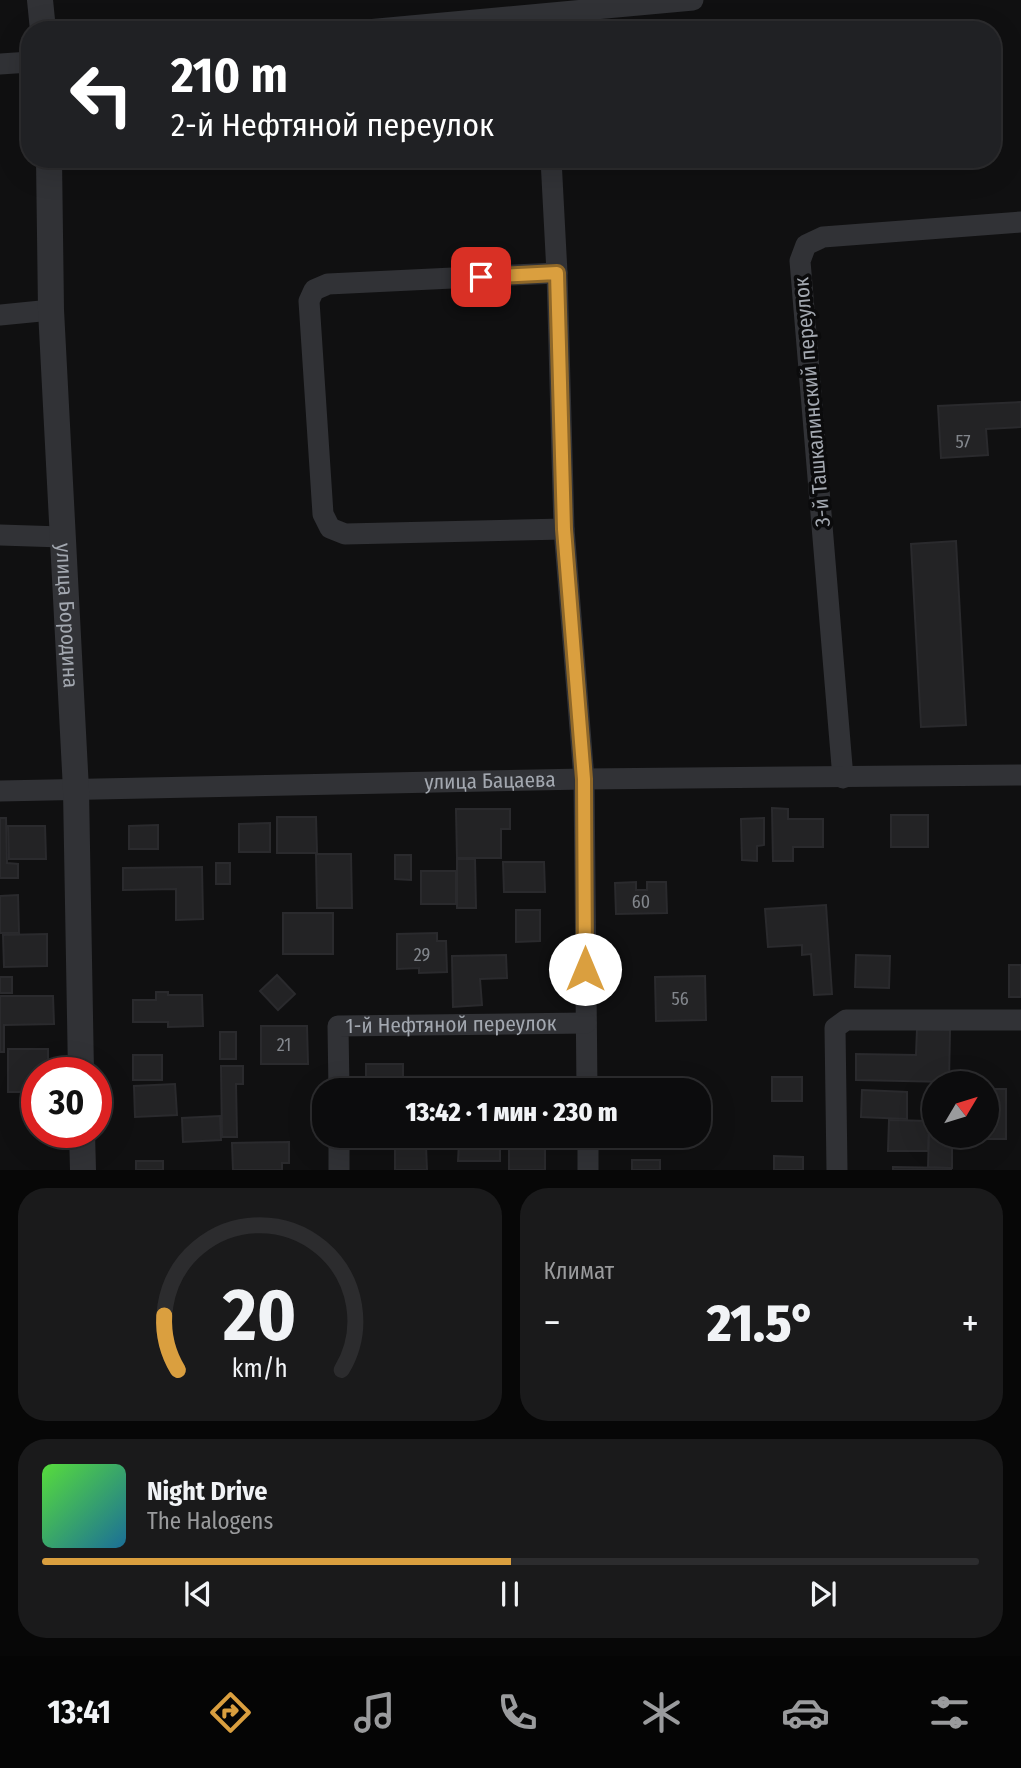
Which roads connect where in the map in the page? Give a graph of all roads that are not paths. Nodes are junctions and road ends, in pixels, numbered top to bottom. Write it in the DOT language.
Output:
graph roads {
  1 [pos="40,0"];
  2 [pos="693,0"];
  3 [pos="543,14"];
  4 [pos="42,21"];
  5 [pos="466,21"];
  6 [pos="21,63"];
  7 [pos="0,64"];
  8 [pos="49,168"];
  9 [pos="551,168"];
  10 [pos="1021,222"];
  11 [pos="557,273"];
  12 [pos="51,310"];
  13 [pos="0,314"];
  14 [pos="564,529"];
  15 [pos="0,535"];
  16 [pos="62,537"];
  17 [pos="1021,775"];
  18 [pos="843,778"];
  19 [pos="584,779"];
  20 [pos="76,790"];
  21 [pos="0,791"];
  22 [pos="1021,1020"];
  23 [pos="586,1023"];
  24 [pos="81,1057"];
  25 [pos="339,1078"];
  26 [pos="587,1078"];
  27 [pos="82,1148"];
  28 [pos="339,1148"];
  29 [pos="587,1148"];
  30 [pos="83,1170"];
  31 [pos="339,1170"];
  32 [pos="588,1170"];
  33 [pos="837,1170"];
  1 -- 4 [label="street"];
  2 -- 3 [label="street"];
  3 -- 5 [label="street"];
  6 -- 7 [label="street"];
  8 -- 12 [label="street, улица Бородина"];
  9 -- 11 [label="street"];
  10 -- 18 [label="street, 3-й Ташкалинский переулок"];
  11 -- 14 [label="street"];
  11 -- 14 [label="street"];
  12 -- 13 [label="street"];
  12 -- 16 [label="street, улица Бородина"];
  14 -- 19 [label="street"];
  15 -- 16 [label="street"];
  16 -- 20 [label="street, улица Бородина"];
  17 -- 18 [label="street, улица Бацаева"];
  18 -- 19 [label="street, улица Бацаева"];
  19 -- 20 [label="street, улица Бацаева"];
  19 -- 23 [label="street"];
  20 -- 21 [label="street, улица Бацаева"];
  20 -- 24 [label="street, улица Бородина"];
  22 -- 33 [label="street"];
  23 -- 25 [label="street, 1-й Нефтяной переулок"];
  23 -- 26 [label="street"];
  27 -- 30 [label="street"];
  28 -- 31 [label="street"];
  29 -- 32 [label="street"];
}
